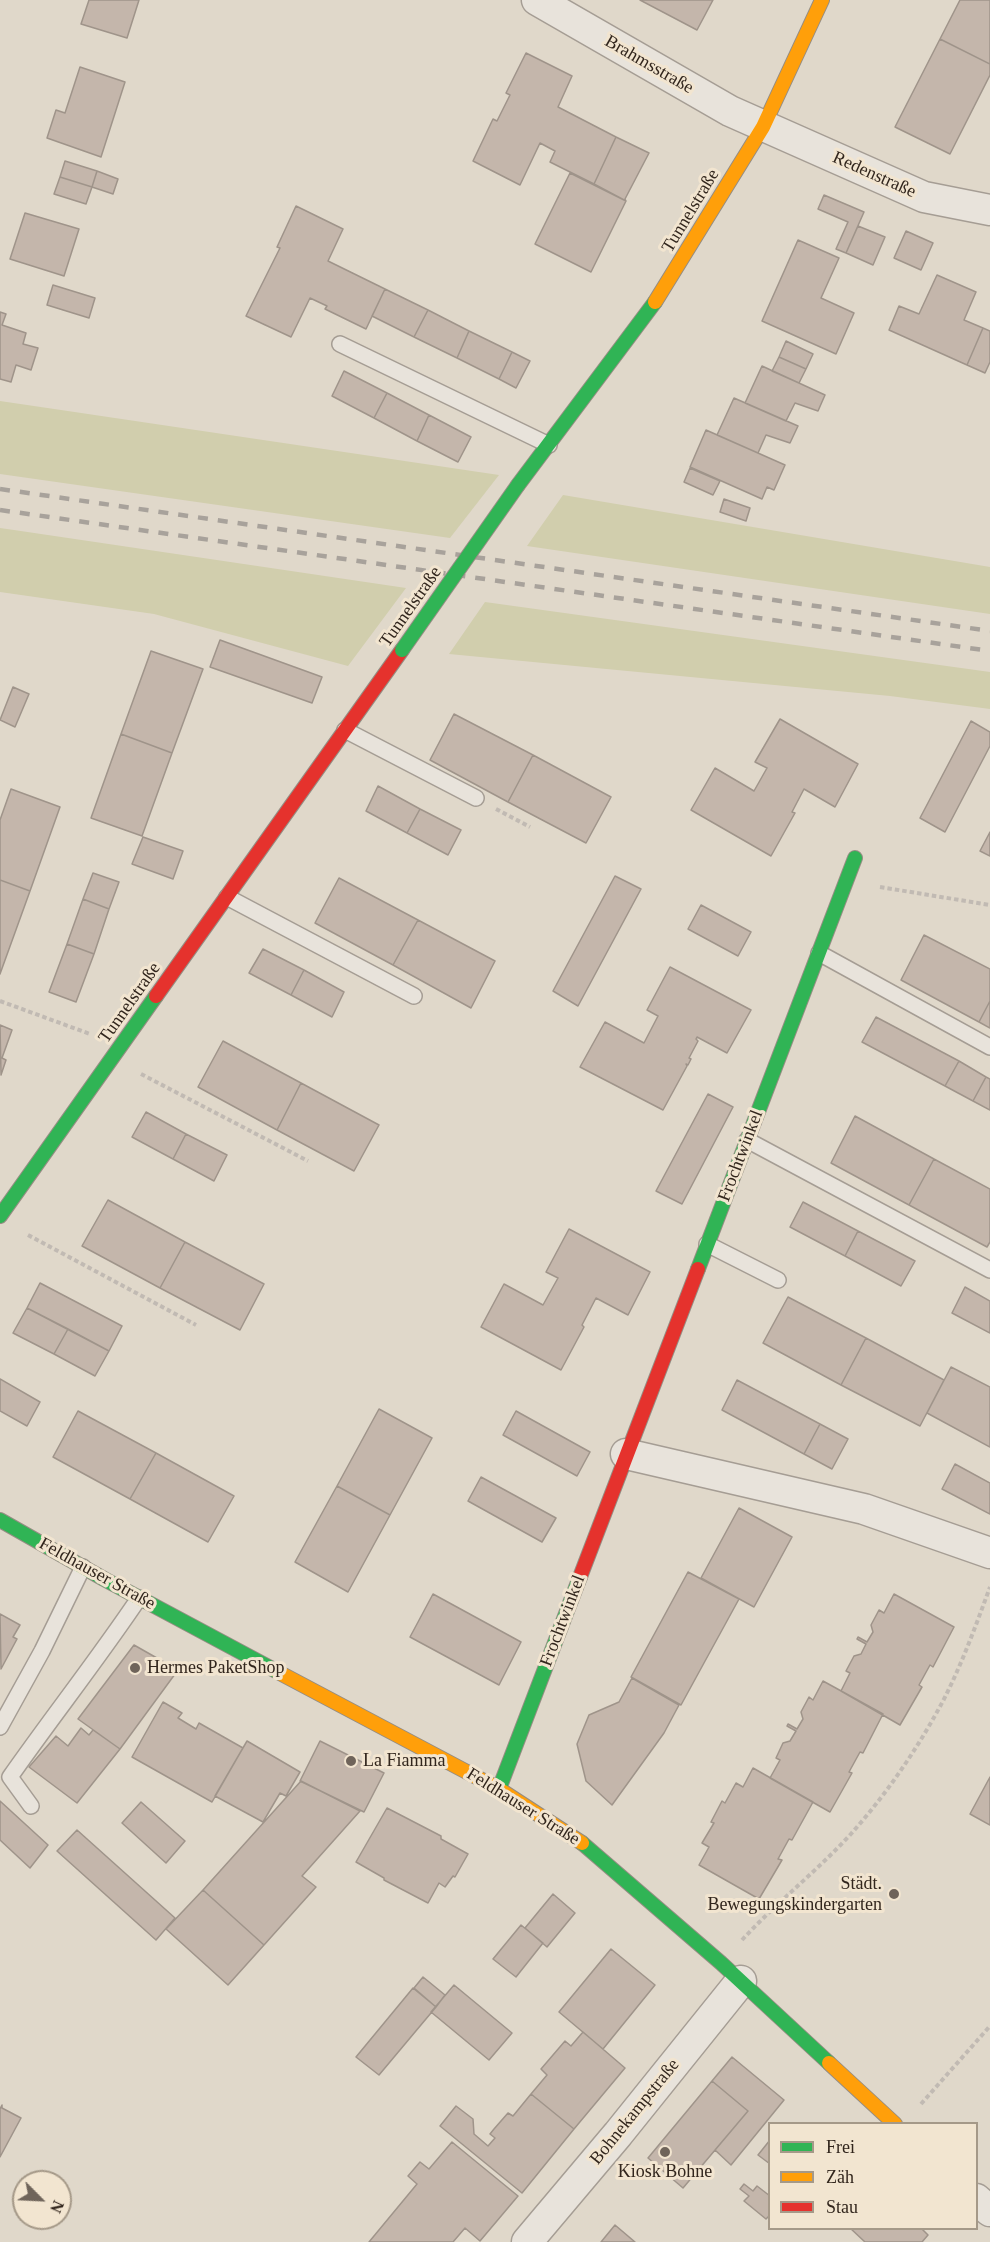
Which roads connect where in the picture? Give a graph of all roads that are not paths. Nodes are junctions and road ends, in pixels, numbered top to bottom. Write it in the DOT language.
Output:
graph roads {
  1 [pos="537,0"];
  2 [pos="822,0"];
  3 [pos="763,127"];
  4 [pos="990,210"];
  5 [pos="340,344"];
  6 [pos="549,445"];
  7 [pos="345,730"];
  8 [pos="476,798"];
  9 [pos="855,858"];
  10 [pos="227,897"];
  11 [pos="819,953"];
  12 [pos="414,996"];
  13 [pos="990,1047"];
  14 [pos="747,1140"];
  15 [pos="0,1216"];
  16 [pos="707,1244"];
  17 [pos="990,1270"];
  18 [pos="778,1280"];
  19 [pos="626,1454"];
  20 [pos="0,1520"];
  21 [pos="990,1553"];
  22 [pos="83,1567"];
  23 [pos="139,1598"];
  24 [pos="0,1727"];
  25 [pos="499,1789"];
  26 [pos="31,1806"];
  27 [pos="731,1972"];
  28 [pos="893,2122"];
  29 [pos="978,2201"];
  30 [pos="990,2211"];
  31 [pos="527,2242"];
  1 -- 3 [label="street, Brahmsstraße"];
  2 -- 3 [label="street, Tunnelstraße"];
  3 -- 4 [label="street, Redenstraße"];
  3 -- 6 [label="street, Tunnelstraße"];
  5 -- 6 [label="lane"];
  6 -- 7 [label="street, Tunnelstraße, bridge"];
  7 -- 8 [label="lane"];
  7 -- 10 [label="street, Tunnelstraße"];
  9 -- 11 [label="street, Frochtwinkel"];
  10 -- 12 [label="lane"];
  10 -- 15 [label="street, Tunnelstraße"];
  11 -- 13 [label="lane"];
  11 -- 14 [label="street, Frochtwinkel"];
  14 -- 16 [label="street, Frochtwinkel"];
  14 -- 17 [label="lane"];
  16 -- 18 [label="lane"];
  16 -- 19 [label="street, Frochtwinkel"];
  19 -- 21 [label="street"];
  19 -- 25 [label="street, Frochtwinkel"];
  20 -- 22 [label="street, Feldhauser Straße"];
  22 -- 23 [label="street, Feldhauser Straße"];
  22 -- 24 [label="lane"];
  23 -- 25 [label="street, Feldhauser Straße"];
  23 -- 26 [label="lane"];
  25 -- 27 [label="street, Feldhauser Straße"];
  27 -- 28 [label="street, Feldhauser Straße"];
  27 -- 31 [label="street, Bohnekampstraße"];
  29 -- 30 [label="street"];
}
